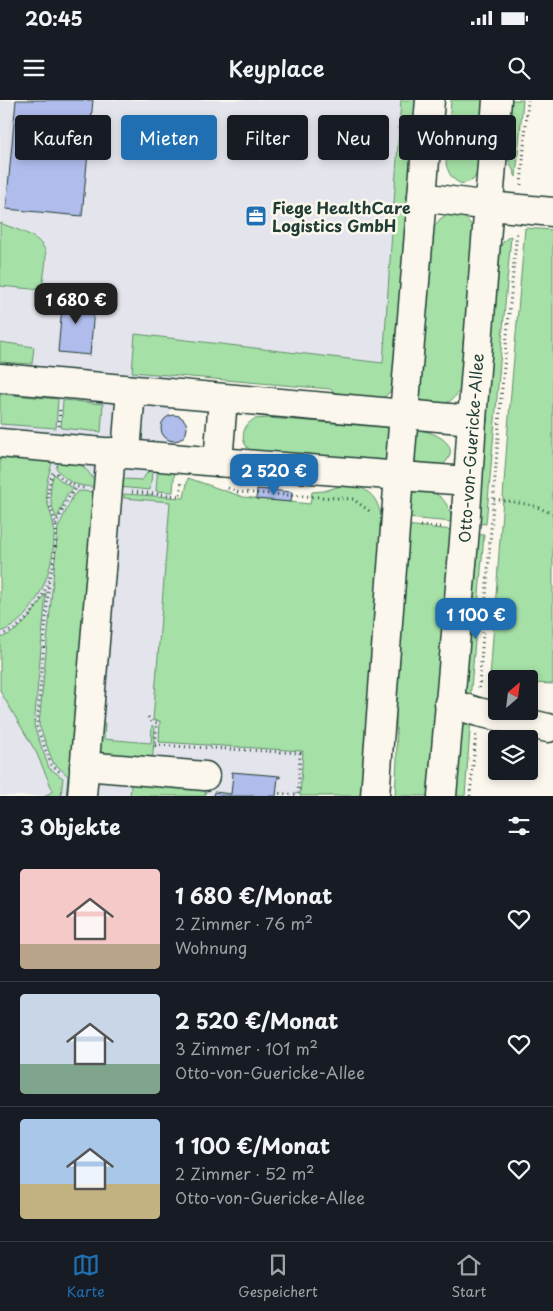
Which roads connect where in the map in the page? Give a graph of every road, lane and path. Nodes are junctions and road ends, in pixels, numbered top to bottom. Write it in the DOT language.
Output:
graph roads {
  1 [pos="430,100"];
  2 [pos="497,100"];
  3 [pos="528,100"];
  4 [pos="422,197"];
  5 [pos="488,206"];
  6 [pos="519,209"];
  7 [pos="553,212"];
  8 [pos="0,378"];
  9 [pos="62,384"];
  10 [pos="131,390"];
  11 [pos="223,399"];
  12 [pos="404,414"];
  13 [pos="472,420"];
  14 [pos="0,443"];
  15 [pos="58,448"];
  16 [pos="118,453"];
  17 [pos="218,462"];
  18 [pos="399,475"];
  19 [pos="467,481"];
  20 [pos="78,488"];
  21 [pos="494,499"];
  22 [pos="553,514"];
  23 [pos="56,526"];
  24 [pos="49,578"];
  25 [pos="0,635"];
  26 [pos="449,703"];
  27 [pos="478,712"];
  28 [pos="148,718"];
  29 [pos="548,728"];
  30 [pos="155,745"];
  31 [pos="153,772"];
  32 [pos="206,776"];
  33 [pos="77,780"];
  34 [pos="276,793"];
  35 [pos="375,796"];
  36 [pos="442,796"];
  37 [pos="470,796"];
  1 -- 4 [label="street"];
  2 -- 5 [label="street, Otto-von-Guericke-Allee"];
  3 -- 6 [label="path"];
  4 -- 5 [label="street"];
  4 -- 12 [label="street"];
  5 -- 6 [label="street"];
  5 -- 13 [label="street, Otto-von-Guericke-Allee"];
  6 -- 7 [label="street"];
  6 -- 21 [label="path"];
  8 -- 9 [label="street"];
  9 -- 10 [label="street"];
  9 -- 15 [label="path"];
  10 -- 11 [label="street"];
  10 -- 16 [label="street"];
  11 -- 12 [label="street"];
  11 -- 17 [label="street"];
  12 -- 13 [label="street"];
  12 -- 18 [label="street"];
  13 -- 19 [label="street, Otto-von-Guericke-Allee"];
  14 -- 15 [label="street"];
  15 -- 16 [label="street"];
  15 -- 23 [label="path"];
  16 -- 17 [label="street"];
  16 -- 33 [label="street"];
  17 -- 18 [label="street"];
  18 -- 19 [label="street"];
  18 -- 35 [label="street"];
  19 -- 26 [label="street, Otto-von-Guericke-Allee"];
  20 -- 23 [label="path"];
  21 -- 22 [label="path"];
  21 -- 27 [label="path"];
  23 -- 24 [label="path"];
  24 -- 25 [label="path"];
  24 -- 33 [label="path"];
  26 -- 27 [label="street"];
  26 -- 36 [label="street, Otto-von-Guericke-Allee"];
  27 -- 29 [label="street"];
  27 -- 37 [label="path"];
  28 -- 30 [label="path"];
  30 -- 31 [label="path"];
  30 -- 34 [label="path"];
  31 -- 32 [label="street"];
  31 -- 33 [label="street"];
}
